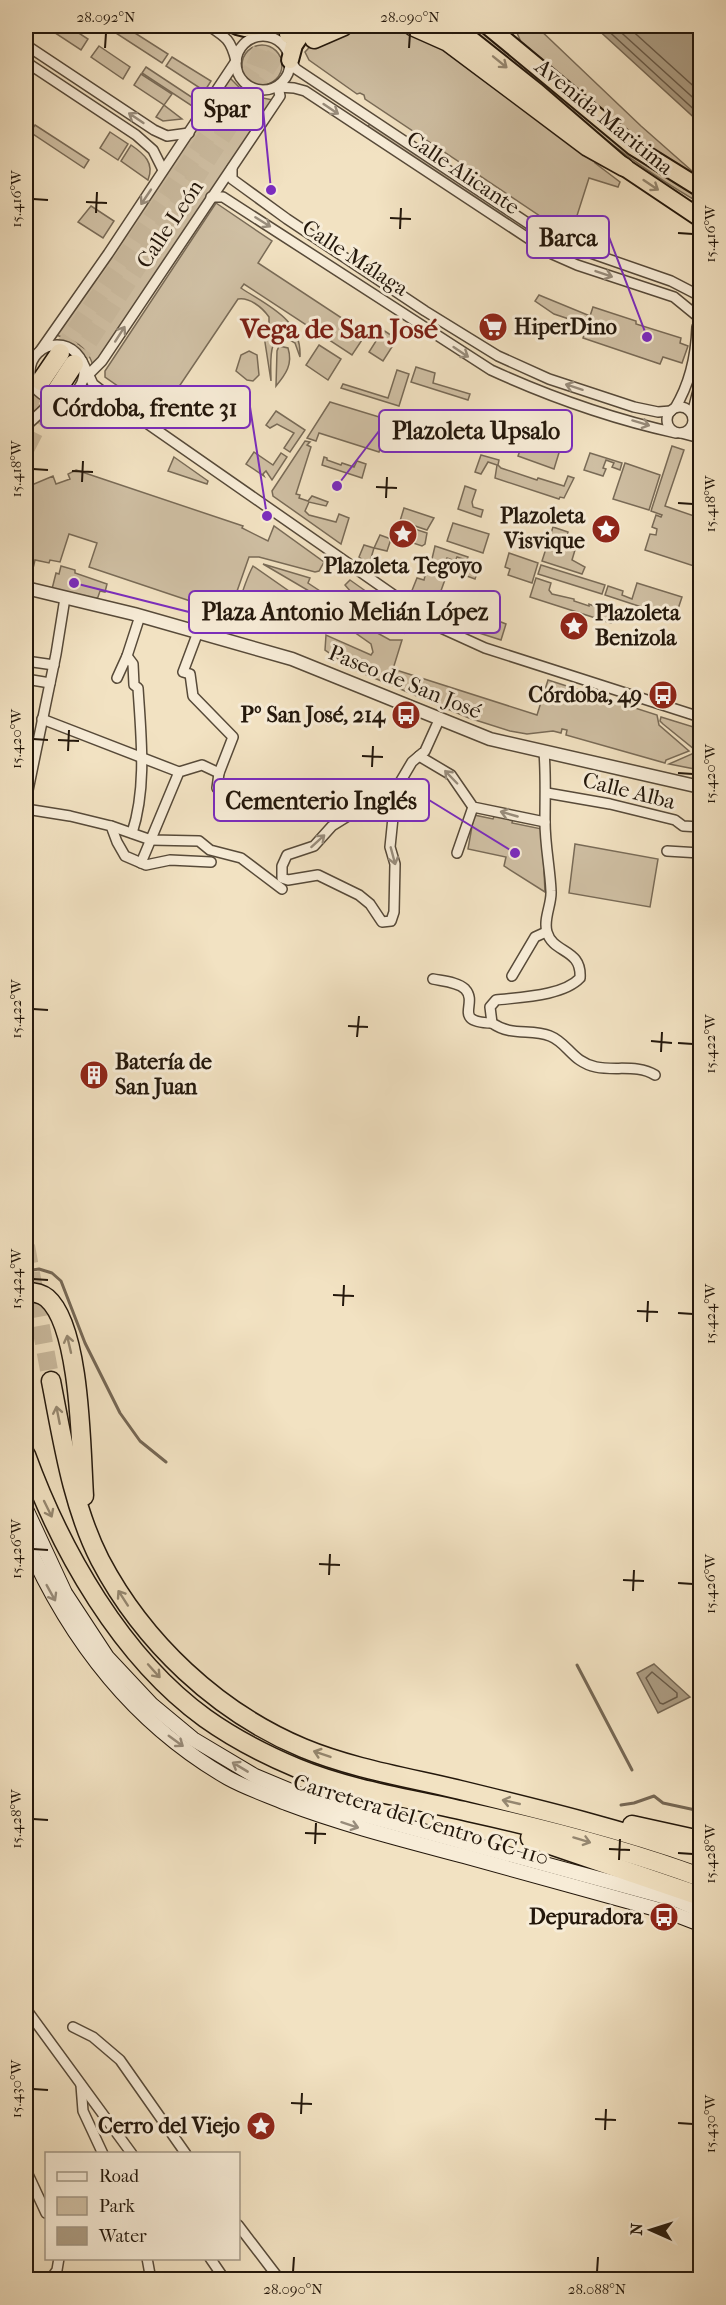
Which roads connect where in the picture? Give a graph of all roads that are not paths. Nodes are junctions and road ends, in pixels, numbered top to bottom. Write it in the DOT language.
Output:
graph roads {
  1 [pos="209,26"];
  2 [pos="229,26"];
  3 [pos="237,26"];
  4 [pos="344,26"];
  5 [pos="412,26"];
  6 [pos="454,26"];
  7 [pos="488,26"];
  8 [pos="275,30"];
  9 [pos="311,32"];
  10 [pos="26,45"];
  11 [pos="290,60"];
  12 [pos="236,61"];
  13 [pos="26,62"];
  14 [pos="278,87"];
  15 [pos="189,134"];
  16 [pos="624,167"];
  17 [pos="232,168"];
  18 [pos="163,170"];
  19 [pos="700,188"];
  20 [pos="211,197"];
  21 [pos="700,218"];
  22 [pos="700,296"];
  23 [pos="698,311"];
  24 [pos="699,330"];
  25 [pos="40,351"];
  26 [pos="29,359"];
  27 [pos="78,366"];
  28 [pos="99,366"];
  29 [pos="700,383"];
  30 [pos="56,391"];
  31 [pos="103,391"];
  32 [pos="115,401"];
  33 [pos="673,409"];
  34 [pos="696,421"];
  35 [pos="26,426"];
  36 [pos="679,433"];
  37 [pos="700,438"];
  38 [pos="26,588"];
  39 [pos="65,598"];
  40 [pos="140,616"];
  41 [pos="198,632"];
  42 [pos="127,656"];
  43 [pos="26,661"];
  44 [pos="54,665"];
  45 [pos="26,678"];
  46 [pos="117,678"];
  47 [pos="50,683"];
  48 [pos="700,717"];
  49 [pos="42,719"];
  50 [pos="439,720"];
  51 [pos="544,752"];
  52 [pos="419,756"];
  53 [pos="140,757"];
  54 [pos="28,769"];
  55 [pos="179,772"];
  56 [pos="219,773"];
  57 [pos="700,787"];
  58 [pos="217,788"];
  59 [pos="547,793"];
  60 [pos="395,798"];
  61 [pos="26,800"];
  62 [pos="473,807"];
  63 [pos="26,809"];
  64 [pos="545,822"];
  65 [pos="111,826"];
  66 [pos="700,827"];
  67 [pos="132,833"];
  68 [pos="151,840"];
  69 [pos="667,851"];
  70 [pos="457,853"];
  71 [pos="700,853"];
  72 [pos="211,862"];
  73 [pos="141,863"];
  74 [pos="282,889"];
  75 [pos="546,932"];
  76 [pos="512,976"];
  77 [pos="433,979"];
  78 [pos="492,1023"];
  79 [pos="655,1075"];
  80 [pos="26,1292"];
  81 [pos="51,1381"];
  82 [pos="26,1455"];
  83 [pos="26,1509"];
  84 [pos="86,1527"];
  85 [pos="26,1541"];
  86 [pos="396,1797"];
  87 [pos="568,1816"];
  88 [pos="700,1840"];
  89 [pos="700,1857"];
  90 [pos="700,1877"];
  91 [pos="700,1896"];
  92 [pos="700,1910"];
  93 [pos="700,1924"];
  94 [pos="26,2008"];
  95 [pos="73,2027"];
  96 [pos="81,2085"];
  97 [pos="102,2152"];
  98 [pos="131,2152"];
  99 [pos="185,2152"];
  100 [pos="26,2170"];
  101 [pos="45,2211"];
  102 [pos="240,2228"];
  103 [pos="59,2260"];
  104 [pos="147,2260"];
  105 [pos="211,2260"];
  106 [pos="50,2280"];
  107 [pos="151,2280"];
  108 [pos="225,2280"];
  109 [pos="280,2280"];
  1 -- 12 [label="street"];
  2 -- 8 [label="street"];
  3 -- 8 [label="highway"];
  4 -- 9 [label="highway"];
  5 -- 16 [label="highway"];
  6 -- 16 [label="highway, Avenida Maritima, one-way"];
  7 -- 19 [label="highway, Avenida Maritima"];
  8 -- 11 [label="street"];
  8 -- 12 [label="street"];
  9 -- 11 [label="highway"];
  15 -- 10 [label="street, one-way"];
  11 -- 14 [label="street"];
  11 -- 22 [label="street, Calle Alicante"];
  12 -- 14 [label="street"];
  12 -- 15 [label="street, Calle León"];
  13 -- 18 [label="street"];
  14 -- 17 [label="street, Calle León"];
  14 -- 23 [label="street, Calle Alicante, one-way"];
  15 -- 18 [label="street, Calle León"];
  16 -- 21 [label="highway, Avenida Maritima, one-way"];
  17 -- 20 [label="street, Calle León"];
  33 -- 17 [label="street, Calle Málaga, one-way"];
  18 -- 25 [label="street, Calle León, one-way"];
  28 -- 20 [label="street, Calle León, one-way"];
  20 -- 36 [label="street, Calle Málaga, one-way"];
  23 -- 24 [label="street"];
  24 -- 33 [label="street"];
  25 -- 26 [label="street"];
  25 -- 27 [label="street"];
  26 -- 30 [label="street"];
  27 -- 28 [label="street, Calle León"];
  27 -- 30 [label="highway"];
  27 -- 31 [label="street"];
  28 -- 31 [label="street"];
  29 -- 34 [label="street"];
  30 -- 32 [label="street"];
  30 -- 35 [label="street"];
  31 -- 32 [label="street"];
  32 -- 48 [label="street"];
  33 -- 34 [label="street"];
  33 -- 36 [label="street"];
  34 -- 36 [label="street"];
  36 -- 37 [label="street, Calle Málaga"];
  38 -- 39 [label="street, Paseo de San José"];
  39 -- 40 [label="street, Paseo de San José"];
  39 -- 44 [label="street"];
  40 -- 41 [label="street, Paseo de San José"];
  40 -- 42 [label="street"];
  41 -- 50 [label="street, Paseo de San José"];
  41 -- 56 [label="street"];
  42 -- 46 [label="street"];
  42 -- 53 [label="street"];
  43 -- 44 [label="street"];
  44 -- 47 [label="street"];
  45 -- 47 [label="street"];
  47 -- 49 [label="street"];
  49 -- 53 [label="street"];
  49 -- 54 [label="street"];
  50 -- 51 [label="street, Paseo de San José"];
  50 -- 52 [label="street"];
  51 -- 57 [label="street, Paseo de San José"];
  51 -- 59 [label="street"];
  52 -- 60 [label="street"];
  62 -- 52 [label="street, one-way"];
  53 -- 55 [label="street"];
  53 -- 67 [label="street"];
  54 -- 61 [label="street"];
  55 -- 56 [label="street"];
  55 -- 68 [label="street"];
  56 -- 58 [label="street"];
  59 -- 64 [label="street"];
  59 -- 66 [label="street, Calle Alba"];
  60 -- 60 [label="street, one-way"];
  64 -- 62 [label="street, one-way"];
  62 -- 70 [label="street"];
  63 -- 65 [label="street"];
  64 -- 75 [label="street"];
  65 -- 67 [label="street"];
  65 -- 73 [label="street"];
  67 -- 68 [label="street"];
  68 -- 73 [label="street"];
  68 -- 74 [label="street"];
  69 -- 71 [label="street"];
  72 -- 73 [label="street"];
  75 -- 76 [label="street"];
  75 -- 78 [label="street"];
  77 -- 78 [label="street"];
  78 -- 79 [label="street"];
  84 -- 80 [label="highway, one-way"];
  84 -- 81 [label="highway, one-way"];
  82 -- 86 [label="highway, one-way"];
  92 -- 83 [label="main road, Carretera del Centro GC-110, one-way"];
  87 -- 84 [label="highway, one-way"];
  85 -- 93 [label="main road, Carretera del Centro GC-110, one-way"];
  86 -- 90 [label="highway, one-way"];
  86 -- 91 [label="highway"];
  87 -- 88 [label="highway"];
  87 -- 89 [label="highway"];
  94 -- 96 [label="street"];
  95 -- 99 [label="street"];
  96 -- 97 [label="street"];
  96 -- 98 [label="street"];
  100 -- 101 [label="street"];
  102 -- 109 [label="street"];
  103 -- 106 [label="street"];
  104 -- 107 [label="street"];
  105 -- 108 [label="street"];
}
